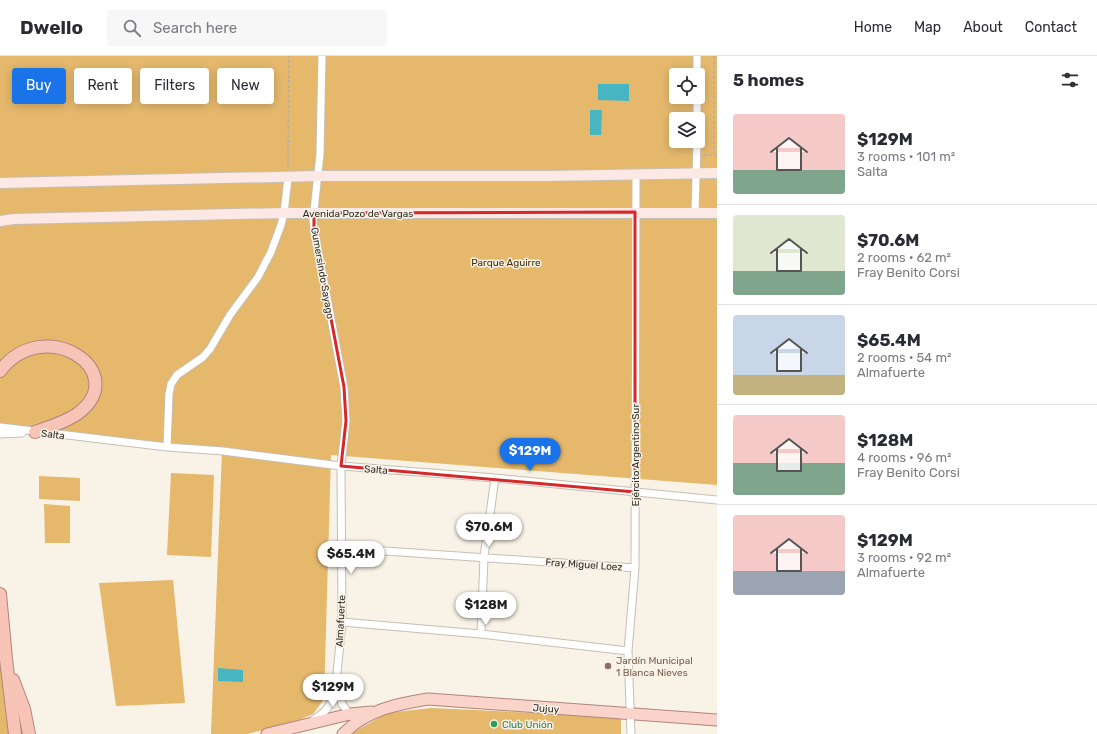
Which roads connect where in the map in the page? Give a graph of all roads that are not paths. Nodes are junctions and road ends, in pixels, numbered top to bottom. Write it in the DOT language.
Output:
graph roads {
  1 [pos="322,56"];
  2 [pos="697,56"];
  3 [pos="697,68"];
  4 [pos="697,148"];
  5 [pos="697,173"];
  6 [pos="717,173"];
  7 [pos="636,175"];
  8 [pos="318,176"];
  9 [pos="288,178"];
  10 [pos="0,184"];
  11 [pos="635,212"];
  12 [pos="284,213"];
  13 [pos="314,213"];
  14 [pos="695,213"];
  15 [pos="717,213"];
  16 [pos="0,221"];
  17 [pos="0,371"];
  18 [pos="0,427"];
  19 [pos="35,432"];
  20 [pos="0,434"];
  21 [pos="166,447"];
  22 [pos="342,466"];
  23 [pos="495,478"];
  24 [pos="635,492"];
  25 [pos="717,500"];
  26 [pos="342,548"];
  27 [pos="484,558"];
  28 [pos="635,568"];
  29 [pos="0,594"];
  30 [pos="342,622"];
  31 [pos="481,634"];
  32 [pos="628,651"];
  33 [pos="6,659"];
  34 [pos="336,683"];
  35 [pos="631,714"];
  36 [pos="352,719"];
  37 [pos="717,720"];
  38 [pos="305,725"];
  39 [pos="15,734"];
  40 [pos="29,734"];
  41 [pos="267,734"];
  42 [pos="343,734"];
  43 [pos="631,734"];
  1 -- 8 [label="street, Gumersindo Sayago"];
  2 -- 3 [label="street"];
  4 -- 5 [label="street"];
  5 -- 6 [label="main road"];
  5 -- 7 [label="main road"];
  5 -- 14 [label="street"];
  7 -- 8 [label="main road"];
  7 -- 11 [label="street, Ejército Argentino Sur"];
  8 -- 9 [label="main road"];
  8 -- 13 [label="street, Gumersindo Sayago"];
  9 -- 10 [label="main road"];
  9 -- 12 [label="street"];
  11 -- 13 [label="main road, Avenida Pozo de Vargas"];
  11 -- 14 [label="main road, Avenida Pozo de Vargas"];
  11 -- 24 [label="street, Ejército Argentino Sur"];
  12 -- 13 [label="main road, Avenida Pozo de Vargas"];
  12 -- 16 [label="main road, Avenida Pozo de Vargas"];
  12 -- 21 [label="street"];
  13 -- 22 [label="street, Gumersindo Sayago"];
  14 -- 15 [label="main road, Avenida Pozo de Vargas"];
  17 -- 19 [label="highway"];
  18 -- 19 [label="street"];
  19 -- 20 [label="street"];
  19 -- 21 [label="street, Salta"];
  21 -- 22 [label="street, Salta"];
  22 -- 23 [label="street, Salta"];
  22 -- 26 [label="street, Almafuerte"];
  23 -- 24 [label="street, Salta"];
  23 -- 27 [label="street"];
  24 -- 25 [label="street, Salta"];
  24 -- 28 [label="street, Ejército Argentino Sur"];
  26 -- 27 [label="street, Fray Miguel Loez"];
  26 -- 30 [label="street, Almafuerte"];
  27 -- 28 [label="street, Fray Miguel Loez"];
  27 -- 31 [label="street"];
  28 -- 32 [label="street, Ejército Argentino Sur"];
  29 -- 33 [label="highway"];
  30 -- 31 [label="street"];
  30 -- 34 [label="street, Almafuerte"];
  31 -- 32 [label="street"];
  32 -- 35 [label="street, Ejército Argentino Sur"];
  33 -- 39 [label="highway"];
  33 -- 40 [label="highway"];
  34 -- 36 [label="street, Almafuerte"];
  34 -- 38 [label="street"];
  35 -- 36 [label="main road, Jujuy"];
  35 -- 37 [label="main road, Jujuy"];
  35 -- 43 [label="street, Ejército Argentino Sur"];
  36 -- 38 [label="main road"];
  36 -- 42 [label="main road"];
  38 -- 41 [label="main road"];
}
